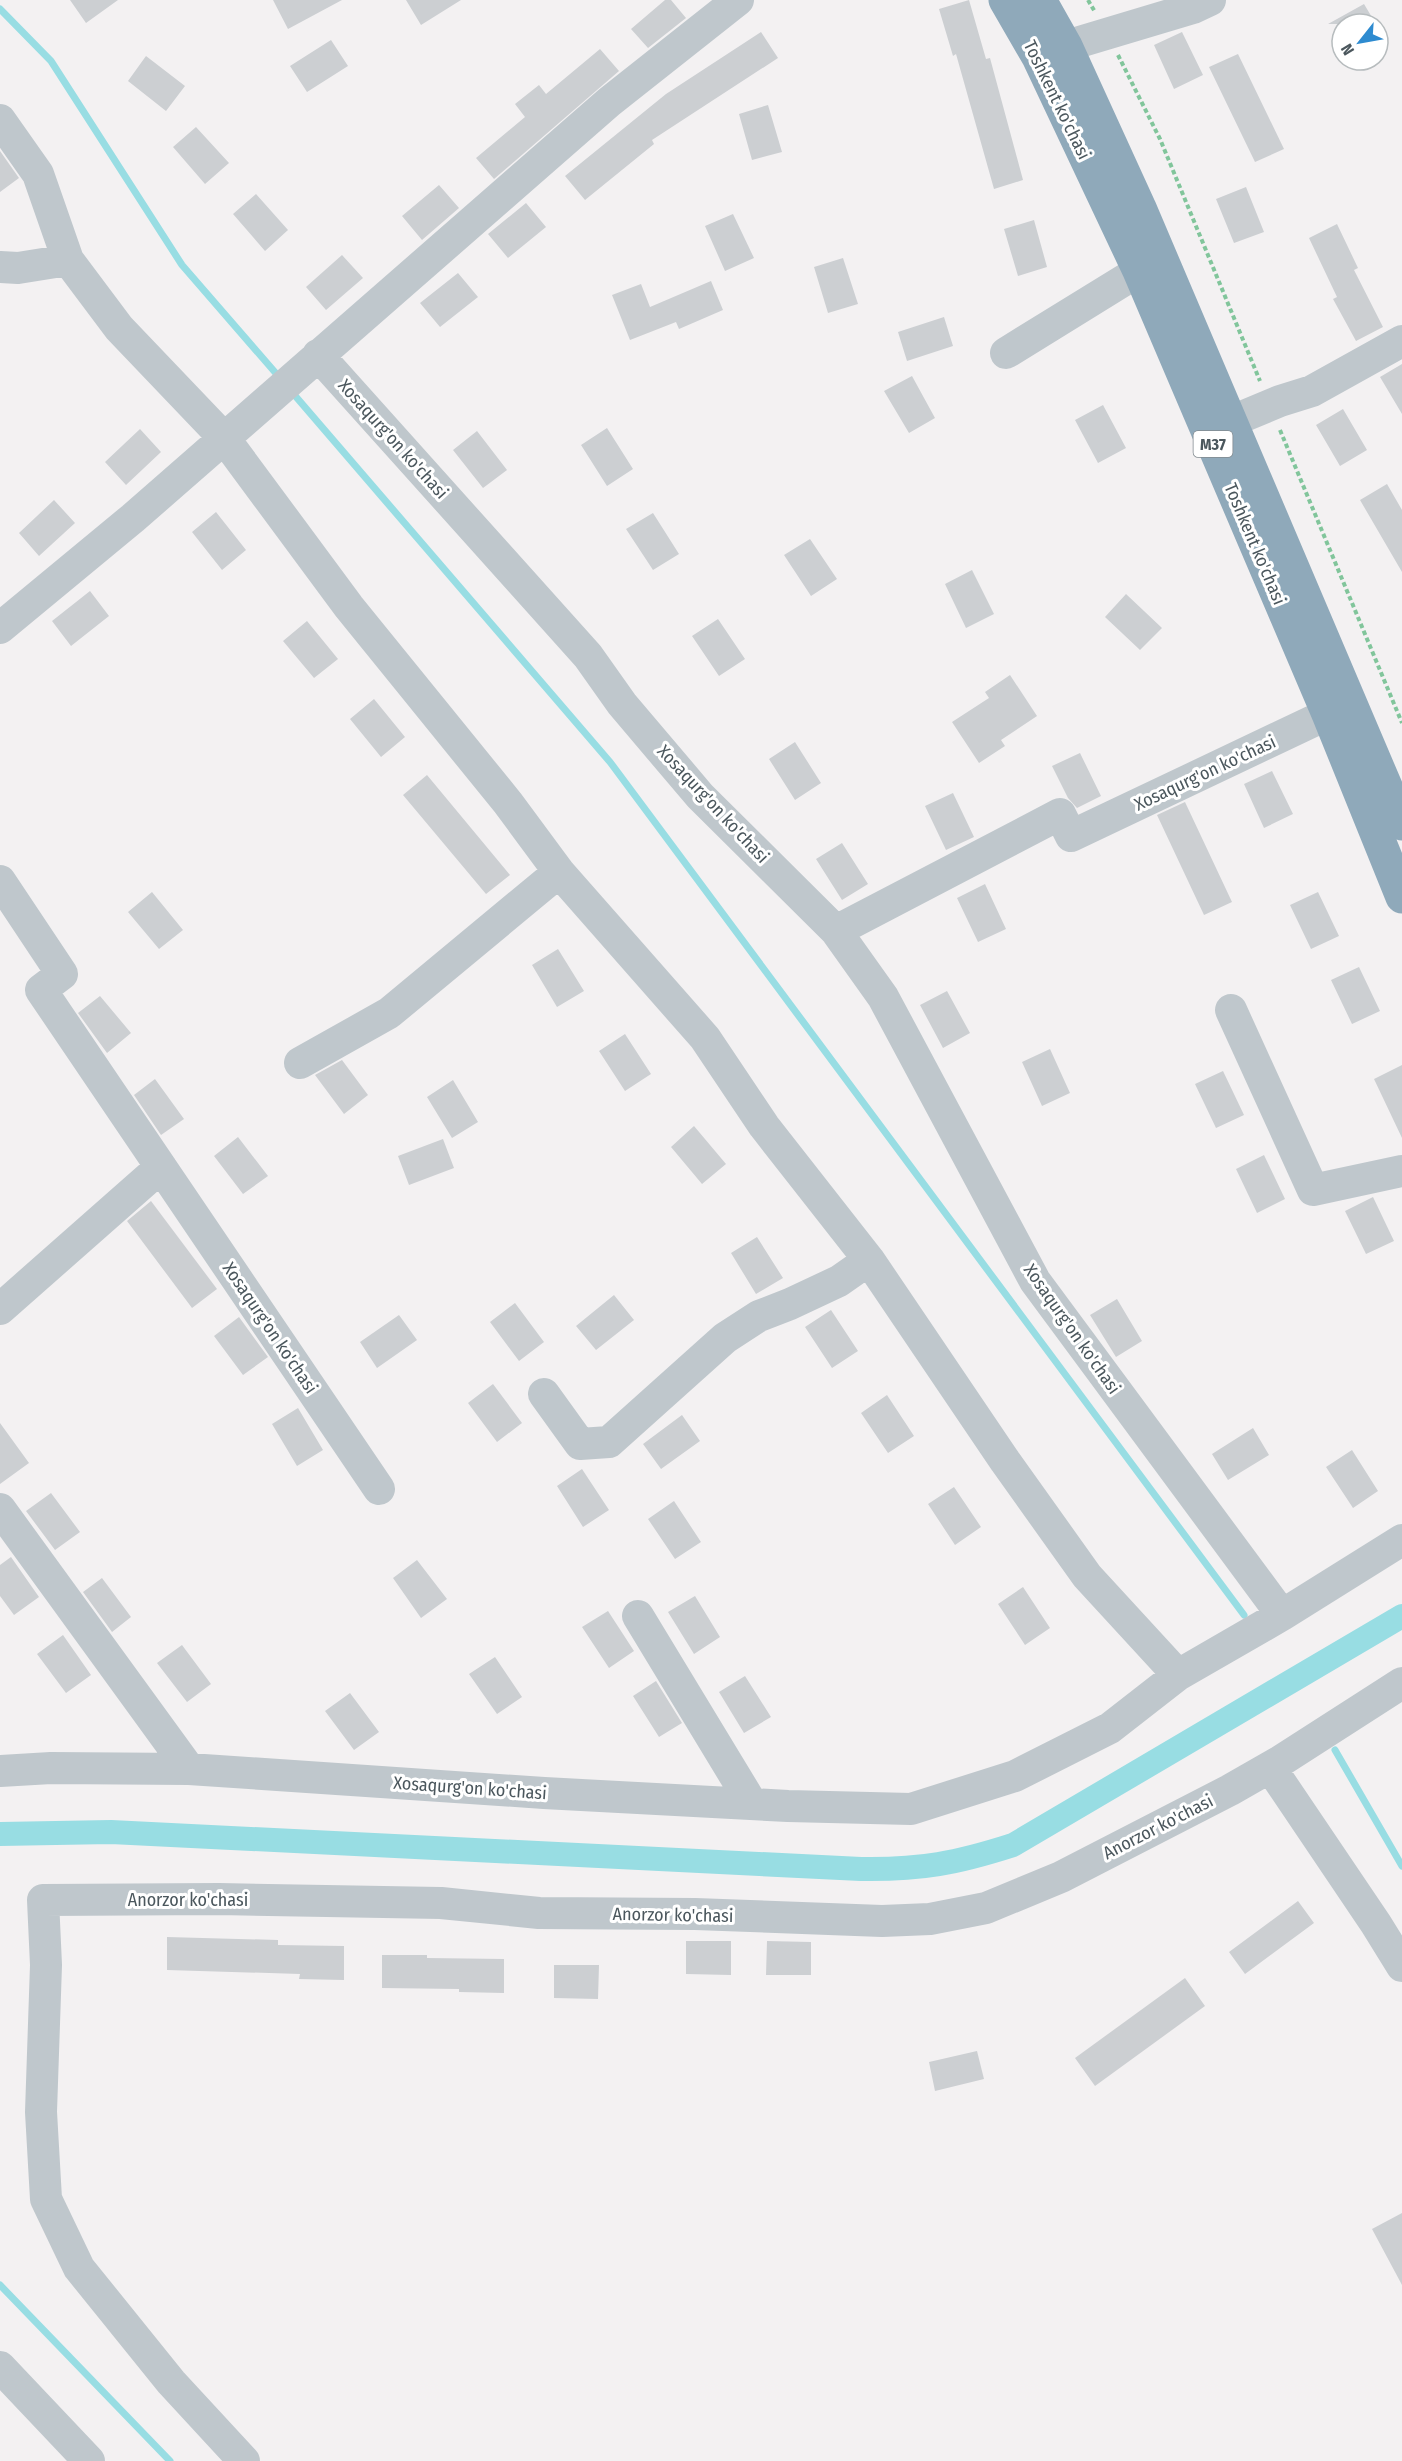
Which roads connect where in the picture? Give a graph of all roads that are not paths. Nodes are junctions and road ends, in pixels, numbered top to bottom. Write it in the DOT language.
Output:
graph roads {
  1 [pos="738,0"];
  2 [pos="1005,0"];
  3 [pos="1040,0"];
  4 [pos="1210,0"];
  5 [pos="1052,52"];
  6 [pos="0,120"];
  7 [pos="68,260"];
  8 [pos="0,267"];
  9 [pos="1139,272"];
  10 [pos="1402,341"];
  11 [pos="1006,353"];
  12 [pos="318,355"];
  13 [pos="1232,421"];
  14 [pos="224,438"];
  15 [pos="0,628"];
  16 [pos="1328,714"];
  17 [pos="1394,829"];
  18 [pos="559,872"];
  19 [pos="0,881"];
  20 [pos="1402,897"];
  21 [pos="837,931"];
  22 [pos="1231,1010"];
  23 [pos="300,1064"];
  24 [pos="161,1167"];
  25 [pos="1402,1171"];
  26 [pos="869,1260"];
  27 [pos="0,1309"];
  28 [pos="544,1394"];
  29 [pos="379,1489"];
  30 [pos="0,1509"];
  31 [pos="1402,1540"];
  32 [pos="1282,1615"];
  33 [pos="638,1616"];
  34 [pos="1178,1675"];
  35 [pos="1402,1683"];
  36 [pos="1270,1767"];
  37 [pos="189,1769"];
  38 [pos="0,1771"];
  39 [pos="752,1804"];
  40 [pos="1402,1966"];
  41 [pos="0,2367"];
  42 [pos="89,2461"];
  43 [pos="244,2461"];
  1 -- 12 [label="street"];
  2 -- 5 [label="highway, Toshkent ko'chasi / M37"];
  3 -- 5 [label="highway, Toshkent ko'chasi / M37"];
  4 -- 5 [label="street"];
  5 -- 9 [label="highway, Toshkent ko'chasi / M37"];
  5 -- 13 [label="highway, Toshkent ko'chasi / M37"];
  6 -- 7 [label="street"];
  7 -- 8 [label="street"];
  7 -- 14 [label="street"];
  9 -- 11 [label="street"];
  9 -- 16 [label="highway, Toshkent ko'chasi / M37"];
  10 -- 13 [label="street"];
  12 -- 14 [label="street"];
  12 -- 21 [label="street, Xosaqurg'on ko'chasi"];
  13 -- 17 [label="highway, Toshkent ko'chasi / M37"];
  14 -- 15 [label="street"];
  14 -- 18 [label="street"];
  16 -- 17 [label="highway, Toshkent ko'chasi / M37"];
  16 -- 21 [label="street, Xosaqurg'on ko'chasi"];
  17 -- 20 [label="highway, Toshkent ko'chasi / M37"];
  18 -- 23 [label="street"];
  18 -- 26 [label="street"];
  19 -- 24 [label="street, Xosaqurg'on ko'chasi"];
  21 -- 32 [label="street, Xosaqurg'on ko'chasi"];
  22 -- 25 [label="street"];
  24 -- 27 [label="street"];
  24 -- 29 [label="street, Xosaqurg'on ko'chasi"];
  26 -- 28 [label="street"];
  26 -- 34 [label="street"];
  30 -- 37 [label="street"];
  31 -- 32 [label="street, Xosaqurg'on ko'chasi"];
  32 -- 34 [label="street, Xosaqurg'on ko'chasi"];
  33 -- 39 [label="street"];
  34 -- 39 [label="street, Xosaqurg'on ko'chasi"];
  35 -- 36 [label="street, Anorzor ko'chasi"];
  36 -- 40 [label="street"];
  36 -- 43 [label="street, Anorzor ko'chasi"];
  37 -- 38 [label="street, Xosaqurg'on ko'chasi"];
  37 -- 39 [label="street, Xosaqurg'on ko'chasi"];
  41 -- 42 [label="street"];
}
